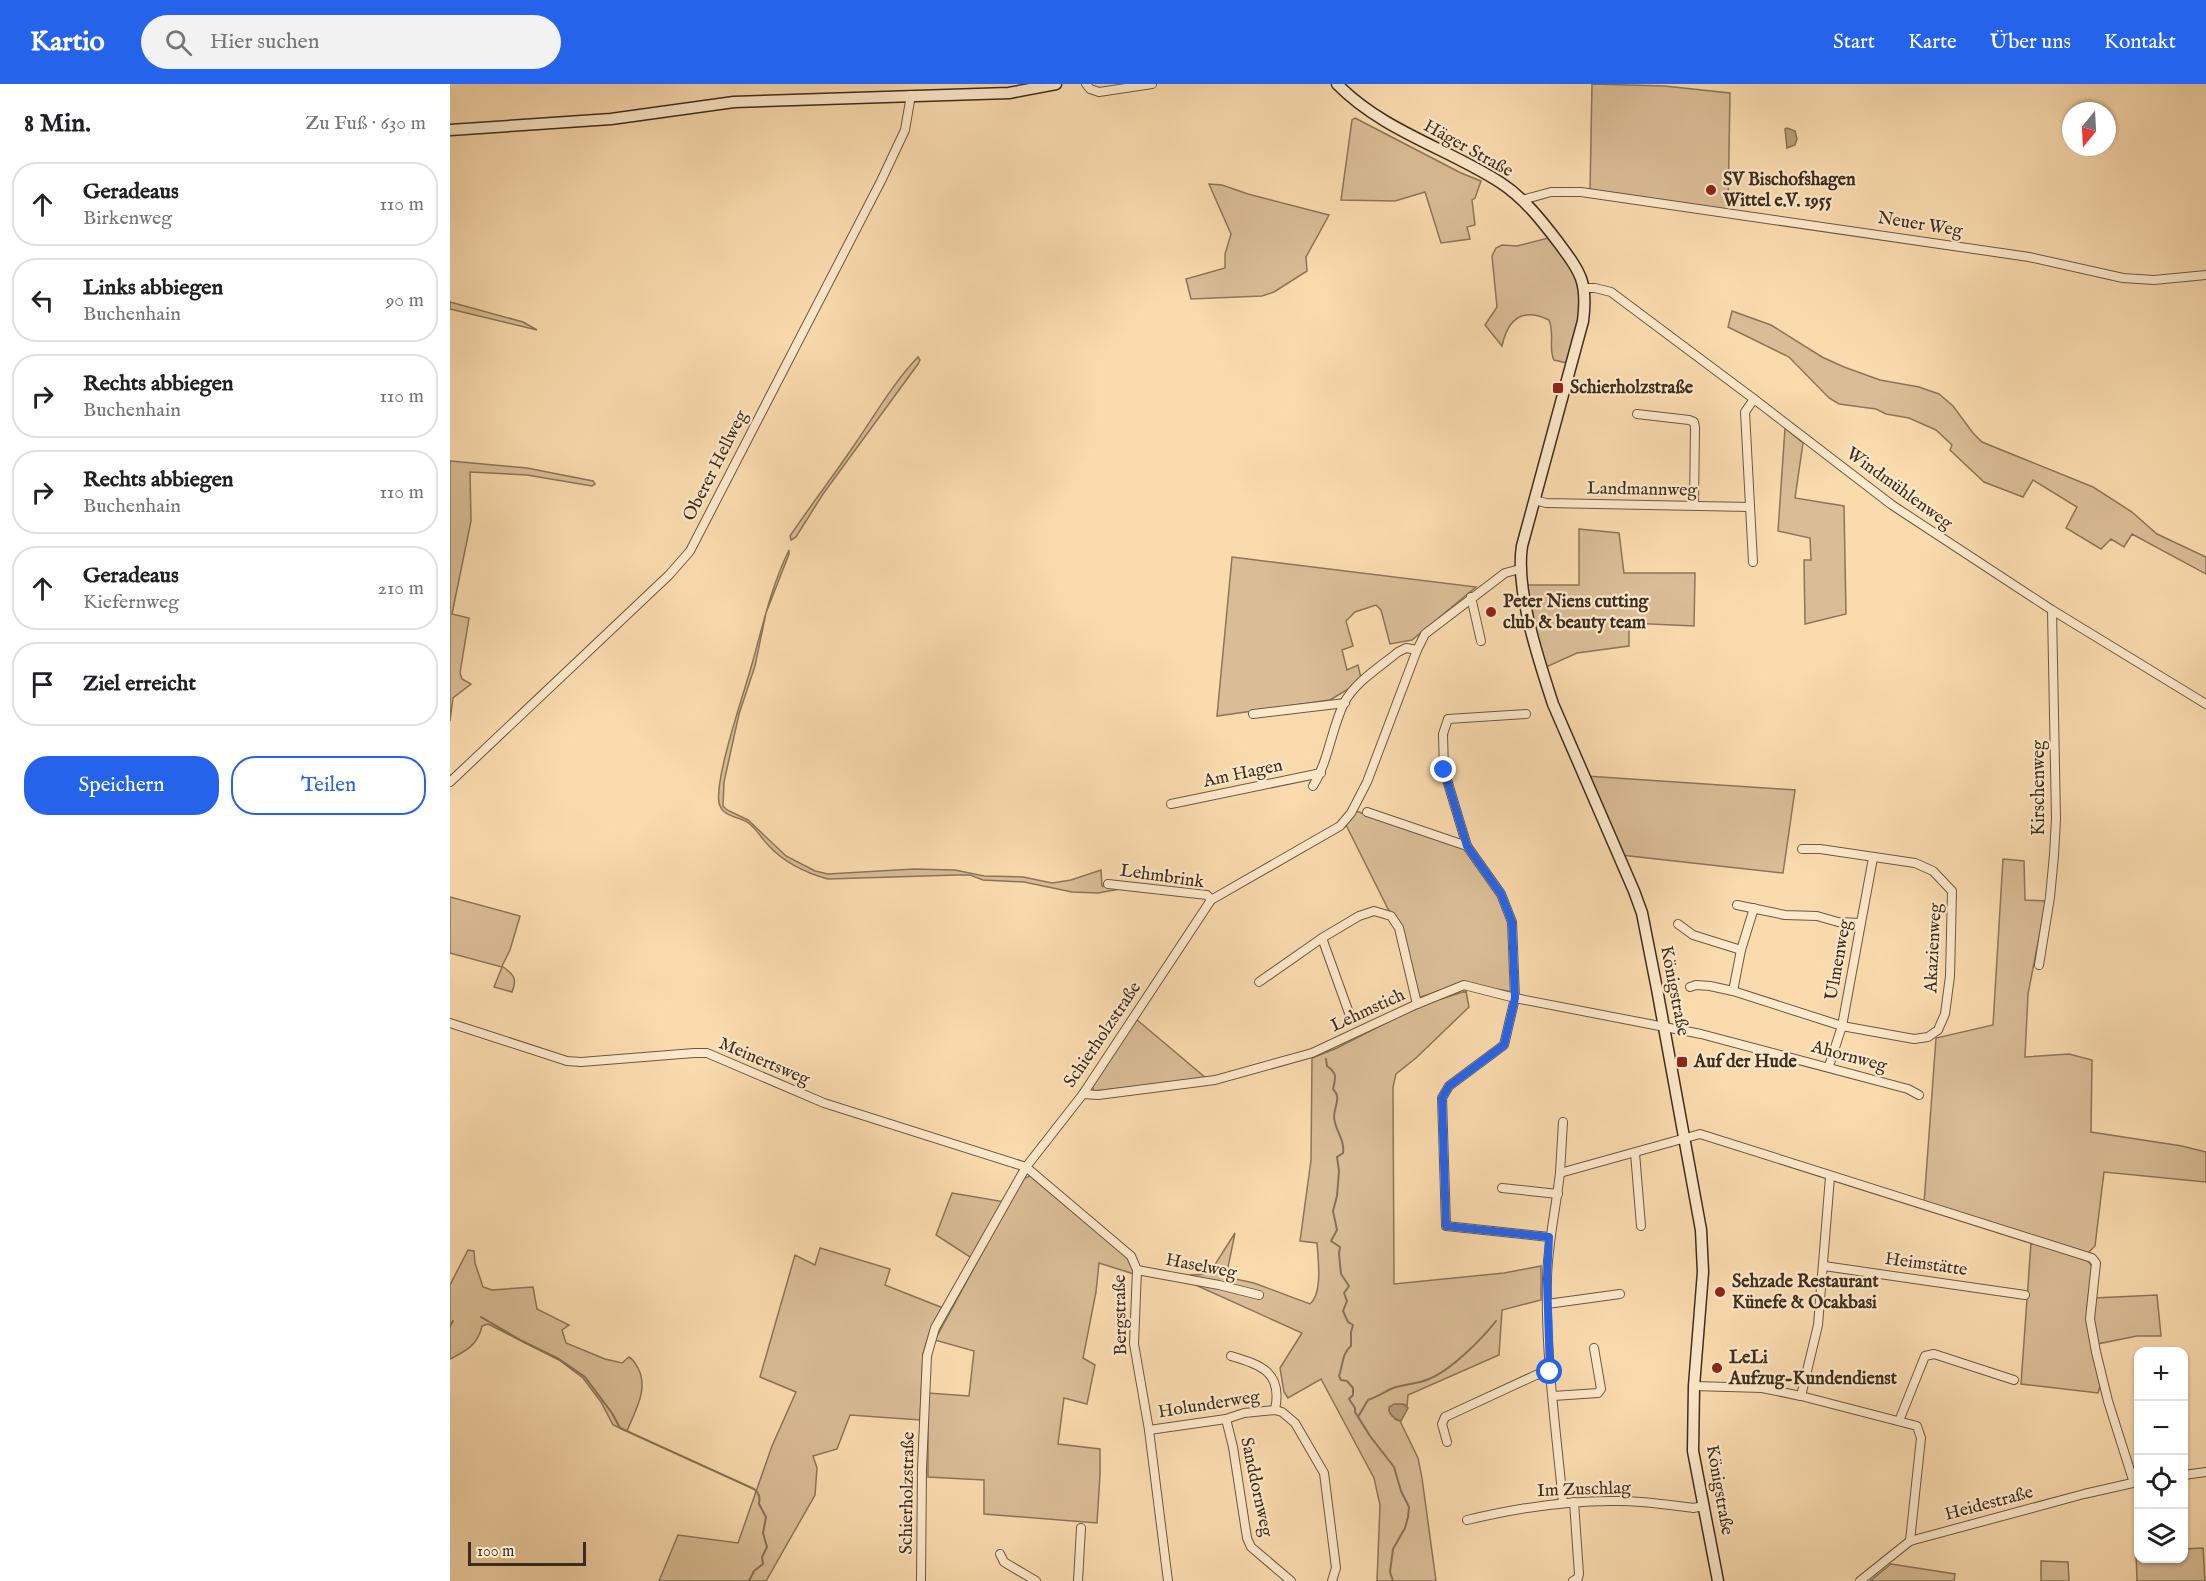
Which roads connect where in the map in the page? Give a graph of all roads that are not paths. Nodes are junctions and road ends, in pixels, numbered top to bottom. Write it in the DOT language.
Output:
graph roads {
  1 [pos="1056,84"];
  2 [pos="1086,84"];
  3 [pos="1152,84"];
  4 [pos="1337,84"];
  5 [pos="911,95"];
  6 [pos="451,132"];
  7 [pos="1522,200"];
  8 [pos="2206,275"];
  9 [pos="1585,288"];
  10 [pos="1754,399"];
  11 [pos="1637,414"];
  12 [pos="1534,500"];
  13 [pos="1694,506"];
  14 [pos="1750,507"];
  15 [pos="1753,562"];
  16 [pos="1520,568"];
  17 [pos="1472,597"];
  18 [pos="2052,610"];
  19 [pos="1481,640"];
  20 [pos="1417,650"];
  21 [pos="1345,703"];
  22 [pos="2206,704"];
  23 [pos="1253,714"];
  24 [pos="1526,714"];
  25 [pos="1321,773"];
  26 [pos="450,782"];
  27 [pos="1314,786"];
  28 [pos="1170,804"];
  29 [pos="1367,812"];
  30 [pos="1467,846"];
  31 [pos="1802,849"];
  32 [pos="1873,858"];
  33 [pos="1108,884"];
  34 [pos="1210,900"];
  35 [pos="1737,905"];
  36 [pos="1754,908"];
  37 [pos="1860,923"];
  38 [pos="1678,924"];
  39 [pos="1322,938"];
  40 [pos="1742,950"];
  41 [pos="2038,965"];
  42 [pos="1258,982"];
  43 [pos="1690,987"];
  44 [pos="1733,991"];
  45 [pos="1515,998"];
  46 [pos="1417,1004"];
  47 [pos="1349,1013"];
  48 [pos="450,1023"];
  49 [pos="1842,1026"];
  50 [pos="1664,1028"];
  51 [pos="1829,1066"];
  52 [pos="1083,1094"];
  53 [pos="1919,1095"];
  54 [pos="1563,1122"];
  55 [pos="1684,1138"];
  56 [pos="1635,1153"];
  57 [pos="1026,1167"];
  58 [pos="1560,1173"];
  59 [pos="1830,1177"];
  60 [pos="1502,1188"];
  61 [pos="1558,1194"];
  62 [pos="1641,1226"];
  63 [pos="1549,1237"];
  64 [pos="1824,1266"];
  65 [pos="1137,1270"];
  66 [pos="1620,1294"];
  67 [pos="1260,1295"];
  68 [pos="2025,1295"];
  69 [pos="1547,1304"];
  70 [pos="1594,1348"];
  71 [pos="1231,1356"];
  72 [pos="1550,1372"];
  73 [pos="2014,1380"];
  74 [pos="1694,1386"];
  75 [pos="1552,1396"];
  76 [pos="1801,1396"];
  77 [pos="1275,1410"];
  78 [pos="1226,1419"];
  79 [pos="1899,1421"];
  80 [pos="1149,1430"];
  81 [pos="1447,1442"];
  82 [pos="2206,1472"];
  83 [pos="2188,1474"];
  84 [pos="2134,1476"];
  85 [pos="2134,1482"];
  86 [pos="1574,1502"];
  87 [pos="1563,1503"];
  88 [pos="1704,1506"];
  89 [pos="1467,1520"];
  90 [pos="1081,1528"];
  91 [pos="1910,1541"];
  92 [pos="1000,1554"];
  93 [pos="921,1581"];
  94 [pos="1036,1581"];
  95 [pos="1078,1581"];
  96 [pos="1168,1581"];
  97 [pos="1291,1581"];
  98 [pos="1332,1581"];
  99 [pos="1573,1581"];
  100 [pos="1718,1581"];
  101 [pos="1860,1581"];
  1 -- 5 [label="main road"];
  2 -- 3 [label="street"];
  4 -- 7 [label="main road, Häger Straße"];
  5 -- 6 [label="main road"];
  5 -- 26 [label="street, Oberer Hellweg"];
  7 -- 8 [label="street, Neuer Weg"];
  7 -- 9 [label="main road, Häger Straße"];
  9 -- 10 [label="street, Windmühlenweg"];
  9 -- 12 [label="main road"];
  10 -- 14 [label="street"];
  10 -- 18 [label="street, Windmühlenweg"];
  11 -- 13 [label="street"];
  12 -- 13 [label="street, Landmannweg"];
  12 -- 16 [label="main road"];
  13 -- 14 [label="street, Landmannweg"];
  14 -- 15 [label="street"];
  16 -- 17 [label="street, Schierholzstraße"];
  16 -- 50 [label="main road, Königstraße"];
  17 -- 19 [label="street"];
  17 -- 20 [label="street, Schierholzstraße"];
  18 -- 22 [label="street, Windmühlenweg"];
  18 -- 41 [label="street, Kirschenweg"];
  20 -- 21 [label="street"];
  20 -- 34 [label="street, Schierholzstraße"];
  21 -- 23 [label="street"];
  21 -- 25 [label="street"];
  24 -- 30 [label="street"];
  25 -- 27 [label="street"];
  25 -- 28 [label="street, Am Hagen"];
  29 -- 30 [label="street"];
  30 -- 45 [label="street"];
  31 -- 32 [label="street, Akazienweg"];
  32 -- 37 [label="street, Ulmenweg"];
  32 -- 49 [label="street, Akazienweg"];
  33 -- 34 [label="street, Lehmbrink"];
  34 -- 52 [label="street, Schierholzstraße"];
  35 -- 36 [label="street"];
  36 -- 37 [label="street"];
  36 -- 40 [label="street"];
  37 -- 49 [label="street, Ulmenweg"];
  38 -- 40 [label="street"];
  39 -- 42 [label="street"];
  39 -- 46 [label="street"];
  39 -- 47 [label="street"];
  40 -- 44 [label="street"];
  43 -- 44 [label="street"];
  44 -- 49 [label="street"];
  45 -- 46 [label="street, Lehmstich"];
  45 -- 50 [label="street, Lehmstich"];
  45 -- 63 [label="street"];
  46 -- 52 [label="street, Lehmstich"];
  48 -- 57 [label="street, Meinertsweg"];
  49 -- 51 [label="street, Ulmenweg"];
  50 -- 51 [label="street, Ahornweg"];
  50 -- 55 [label="main road, Königstraße"];
  51 -- 53 [label="street, Ahornweg"];
  52 -- 57 [label="street, Schierholzstraße"];
  54 -- 58 [label="street"];
  55 -- 56 [label="street"];
  55 -- 59 [label="street"];
  55 -- 74 [label="main road, Königstraße"];
  56 -- 58 [label="street"];
  56 -- 62 [label="street"];
  57 -- 65 [label="street, Bergstraße"];
  57 -- 93 [label="street, Schierholzstraße"];
  58 -- 61 [label="street"];
  59 -- 64 [label="street"];
  59 -- 84 [label="street"];
  60 -- 61 [label="street"];
  61 -- 63 [label="street"];
  63 -- 69 [label="street"];
  64 -- 68 [label="street, Heimstätte"];
  64 -- 76 [label="street"];
  65 -- 67 [label="street, Haselweg"];
  65 -- 80 [label="street, Bergstraße"];
  66 -- 69 [label="street"];
  69 -- 72 [label="street"];
  70 -- 75 [label="street"];
  71 -- 77 [label="street, Holunderweg"];
  72 -- 75 [label="street"];
  72 -- 81 [label="street"];
  73 -- 79 [label="street"];
  74 -- 76 [label="street"];
  74 -- 88 [label="main road, Königstraße"];
  75 -- 87 [label="street"];
  76 -- 79 [label="street"];
  77 -- 78 [label="street, Holunderweg"];
  77 -- 98 [label="street, Holunderweg"];
  78 -- 80 [label="street, Holunderweg"];
  78 -- 97 [label="street, Sanddornweg"];
  79 -- 91 [label="street"];
  80 -- 96 [label="street, Bergstraße"];
  82 -- 83 [label="street"];
  85 -- 91 [label="street, Heidestraße"];
  86 -- 87 [label="street, Im Zuschlag"];
  86 -- 88 [label="street, Im Zuschlag"];
  86 -- 99 [label="street"];
  87 -- 89 [label="street, Im Zuschlag"];
  88 -- 100 [label="main road, Königstraße"];
  90 -- 95 [label="street"];
  91 -- 101 [label="street, Heidestraße"];
  92 -- 94 [label="street"];
}
